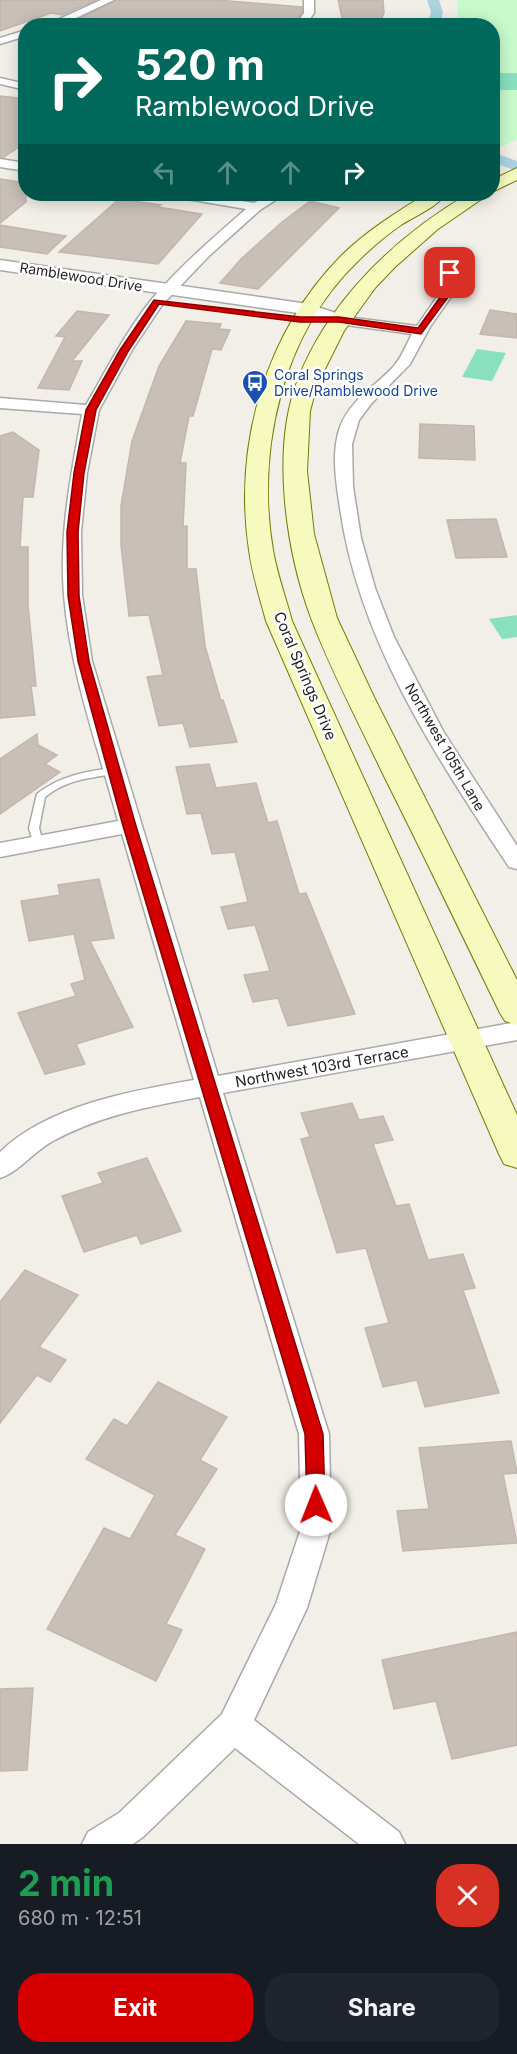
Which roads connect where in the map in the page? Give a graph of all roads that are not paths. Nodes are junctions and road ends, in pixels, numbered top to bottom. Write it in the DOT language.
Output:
graph roads {
  1 [pos="109,0"];
  2 [pos="309,0"];
  3 [pos="68,18"];
  4 [pos="306,18"];
  5 [pos="18,35"];
  6 [pos="0,41"];
  7 [pos="0,81"];
  8 [pos="18,85"];
  9 [pos="0,163"];
  10 [pos="18,166"];
  11 [pos="515,174"];
  12 [pos="500,182"];
  13 [pos="221,201"];
  14 [pos="267,201"];
  15 [pos="426,201"];
  16 [pos="469,201"];
  17 [pos="256,207"];
  18 [pos="0,265"];
  19 [pos="450,273"];
  20 [pos="0,277"];
  21 [pos="162,296"];
  22 [pos="304,314"];
  23 [pos="339,320"];
  24 [pos="421,331"];
  25 [pos="0,403"];
  26 [pos="91,410"];
  27 [pos="114,771"];
  28 [pos="130,826"];
  29 [pos="38,843"];
  30 [pos="0,850"];
  31 [pos="517,862"];
  32 [pos="517,1013"];
  33 [pos="517,1031"];
  34 [pos="466,1040"];
  35 [pos="210,1088"];
  36 [pos="517,1154"];
  37 [pos="0,1168"];
  38 [pos="234,1726"];
  39 [pos="100,1844"];
  40 [pos="387,1844"];
  1 -- 3 [label="street"];
  2 -- 4 [label="street"];
  5 -- 6 [label="street"];
  7 -- 8 [label="street"];
  9 -- 10 [label="street"];
  11 -- 12 [label="main road"];
  13 -- 17 [label="street"];
  14 -- 17 [label="street"];
  15 -- 22 [label="main road, Coral Springs Drive"];
  16 -- 23 [label="main road"];
  17 -- 21 [label="street"];
  18 -- 21 [label="street, Ramblewood Drive"];
  19 -- 24 [label="street, Northwest 105th Lane"];
  20 -- 21 [label="street, Ramblewood Drive"];
  21 -- 22 [label="street, Ramblewood Drive"];
  21 -- 26 [label="street"];
  22 -- 23 [label="street, Ramblewood Drive"];
  22 -- 34 [label="main road, Coral Springs Drive"];
  23 -- 24 [label="street, Ramblewood Drive"];
  23 -- 32 [label="main road"];
  24 -- 31 [label="street, Northwest 105th Lane"];
  25 -- 26 [label="street"];
  26 -- 27 [label="street"];
  27 -- 28 [label="street"];
  27 -- 29 [label="lane"];
  28 -- 29 [label="street"];
  28 -- 35 [label="street"];
  29 -- 30 [label="street"];
  33 -- 34 [label="street, Northwest 103rd Terrace"];
  34 -- 35 [label="street, Northwest 103rd Terrace"];
  34 -- 36 [label="main road, Coral Springs Drive"];
  35 -- 37 [label="street, Northwest 103rd Terrace"];
  35 -- 38 [label="street"];
  38 -- 39 [label="street"];
  38 -- 40 [label="street"];
}
